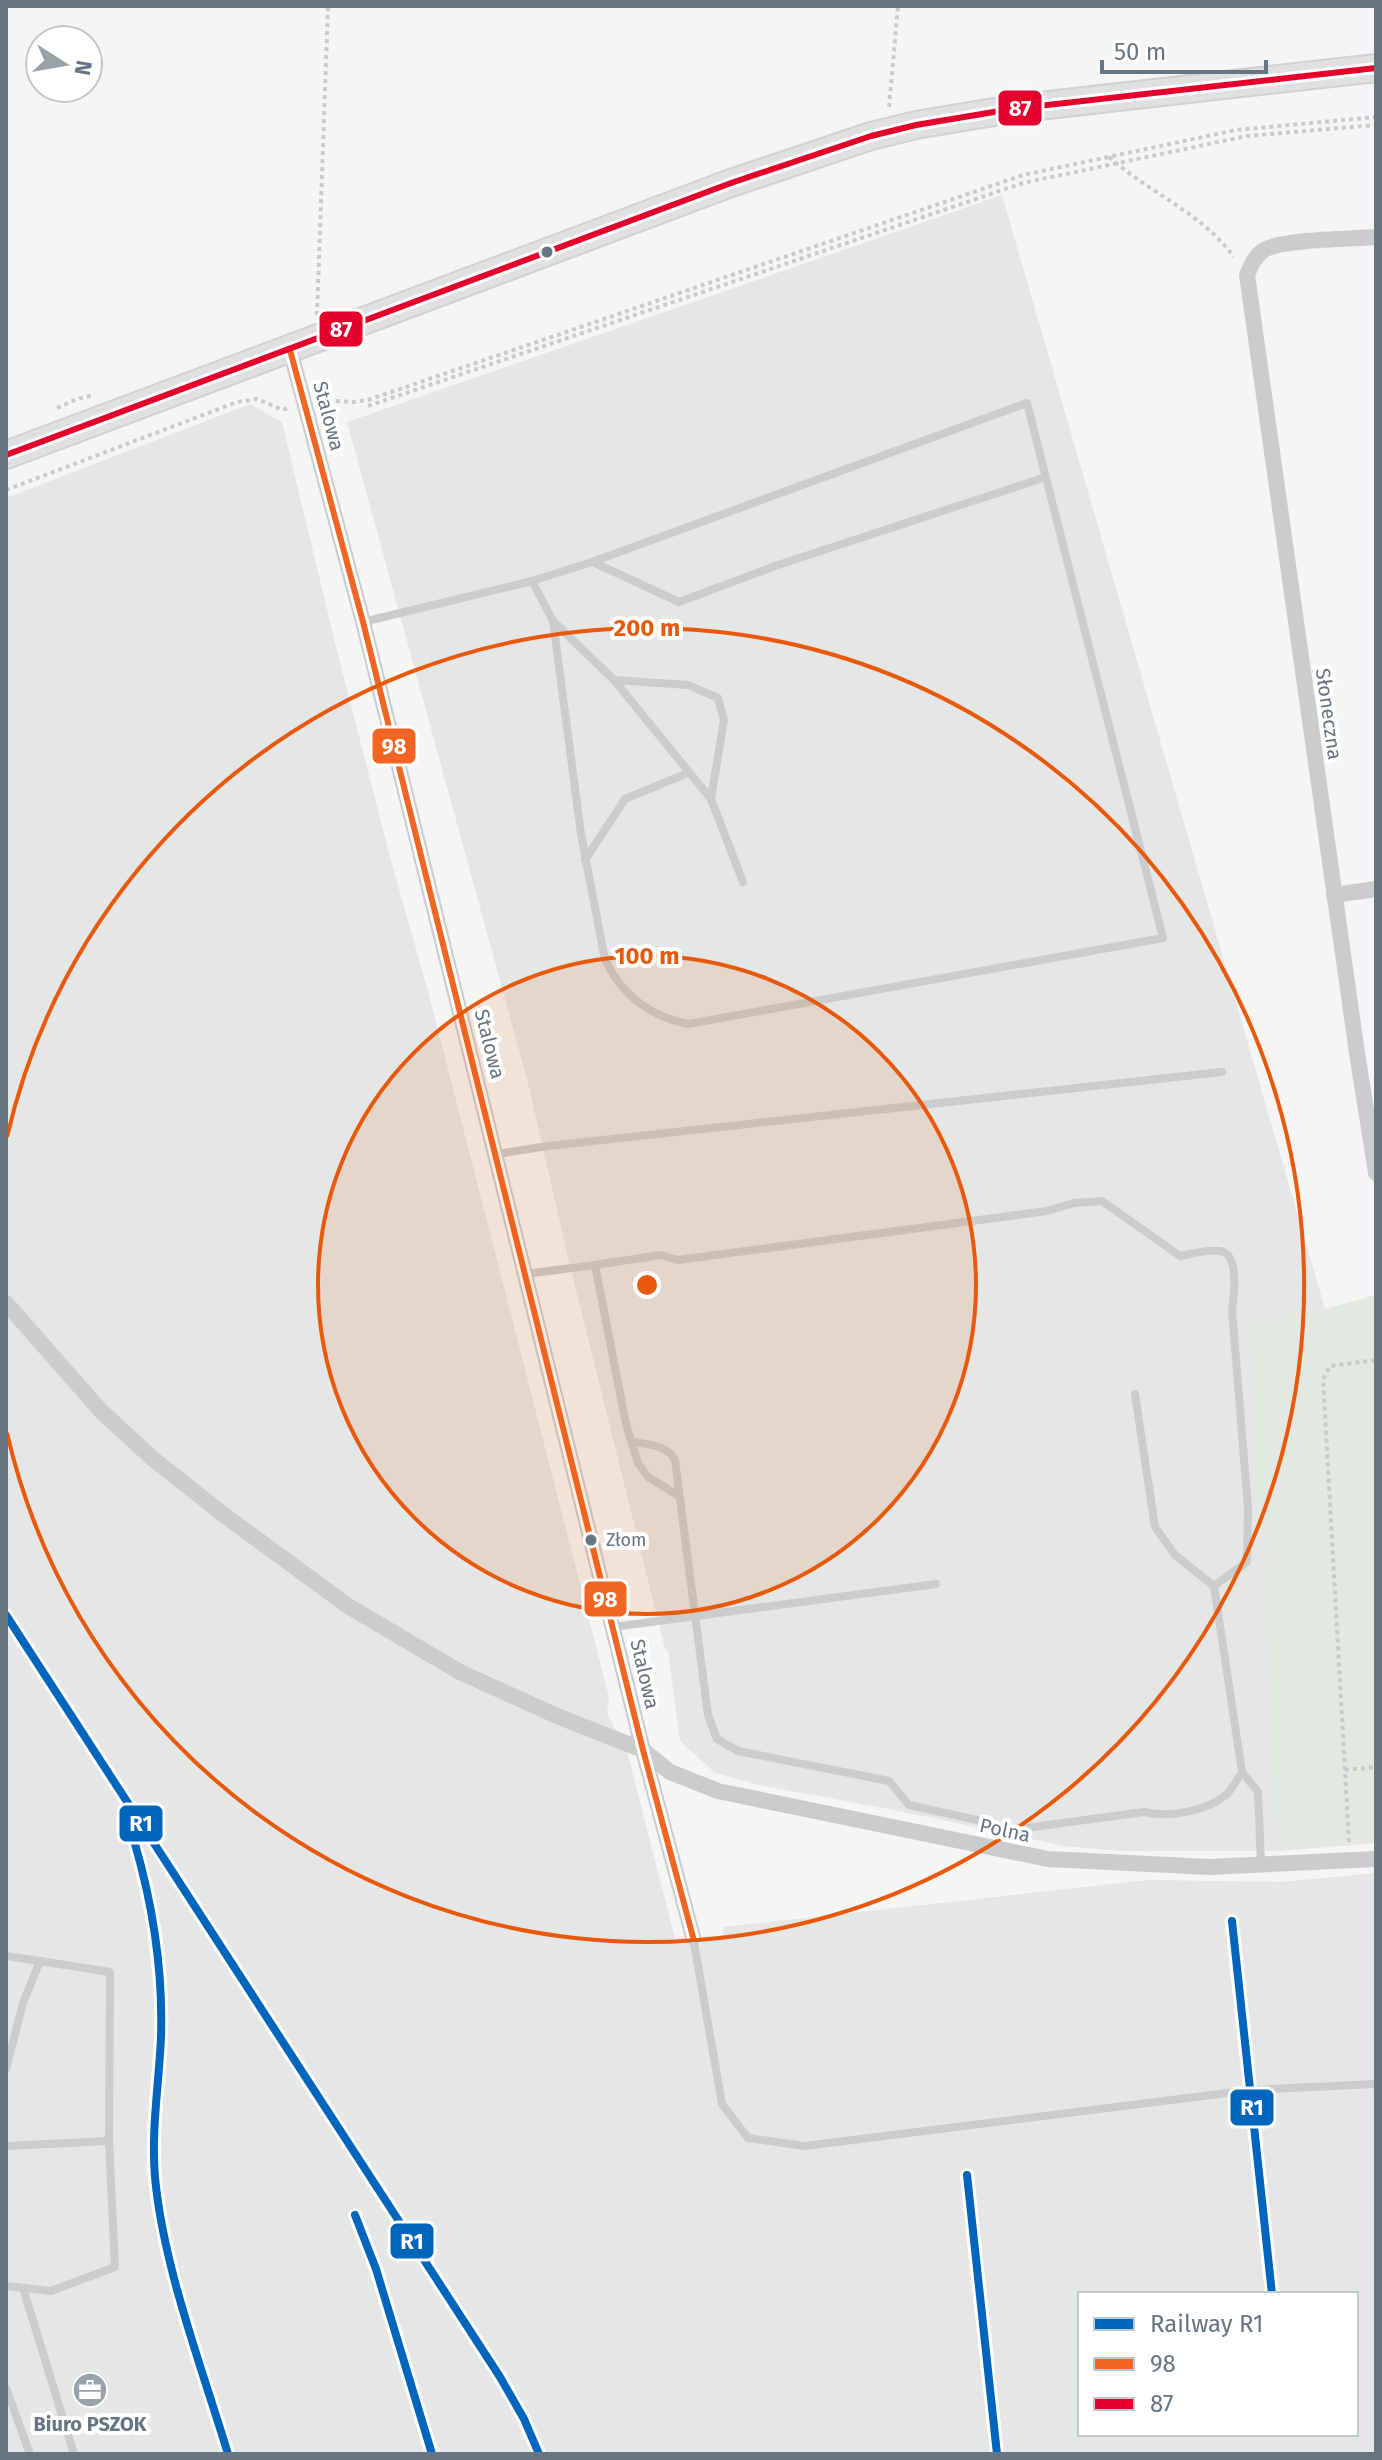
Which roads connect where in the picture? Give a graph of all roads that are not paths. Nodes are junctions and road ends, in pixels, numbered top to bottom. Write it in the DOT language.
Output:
graph roads {
  1 [pos="1376,68"];
  2 [pos="1376,237"];
  3 [pos="290,350"];
  4 [pos="6,455"];
  5 [pos="1046,477"];
  6 [pos="592,562"];
  7 [pos="532,581"];
  8 [pos="553,621"];
  9 [pos="363,622"];
  10 [pos="614,680"];
  11 [pos="688,773"];
  12 [pos="711,799"];
  13 [pos="585,860"];
  14 [pos="743,882"];
  15 [pos="1376,889"];
  16 [pos="1334,895"];
  17 [pos="1222,1072"];
  18 [pos="497,1154"];
  19 [pos="1376,1173"];
  20 [pos="595,1265"];
  21 [pos="526,1274"];
  22 [pos="6,1303"];
  23 [pos="1135,1394"];
  24 [pos="634,1442"];
  25 [pos="679,1494"];
  26 [pos="936,1584"];
  27 [pos="1214,1586"];
  28 [pos="697,1617"];
  29 [pos="613,1627"];
  30 [pos="643,1750"];
  31 [pos="1242,1772"];
  32 [pos="1376,1859"];
  33 [pos="1261,1865"];
  34 [pos="693,1937"];
  35 [pos="6,1956"];
  36 [pos="40,1961"];
  37 [pos="6,2069"];
  38 [pos="1376,2084"];
  39 [pos="109,2141"];
  40 [pos="6,2146"];
  41 [pos="6,2286"];
  42 [pos="23,2288"];
  43 [pos="6,2388"];
  44 [pos="30,2454"];
  45 [pos="74,2454"];
  1 -- 3 [label="main road"];
  2 -- 16 [label="street, Słoneczna"];
  3 -- 4 [label="main road"];
  3 -- 9 [label="street, Stalowa"];
  5 -- 6 [label="lane"];
  5 -- 6 [label="lane"];
  5 -- 13 [label="lane"];
  6 -- 7 [label="lane"];
  7 -- 8 [label="lane"];
  7 -- 9 [label="lane"];
  8 -- 10 [label="lane"];
  8 -- 13 [label="lane"];
  9 -- 18 [label="street, Stalowa"];
  10 -- 11 [label="lane"];
  10 -- 12 [label="lane"];
  11 -- 12 [label="lane"];
  11 -- 13 [label="lane"];
  12 -- 14 [label="lane"];
  15 -- 16 [label="street"];
  16 -- 19 [label="street, Słoneczna"];
  17 -- 18 [label="lane"];
  18 -- 21 [label="street, Stalowa"];
  20 -- 21 [label="lane"];
  20 -- 24 [label="lane"];
  20 -- 27 [label="lane"];
  21 -- 29 [label="street, Stalowa"];
  22 -- 30 [label="street, Polna"];
  23 -- 27 [label="lane"];
  24 -- 25 [label="lane"];
  24 -- 25 [label="lane"];
  25 -- 28 [label="lane"];
  26 -- 28 [label="lane"];
  27 -- 31 [label="lane"];
  28 -- 29 [label="lane"];
  28 -- 31 [label="lane"];
  29 -- 30 [label="street, Stalowa"];
  30 -- 33 [label="street, Polna"];
  30 -- 34 [label="street, Stalowa"];
  31 -- 33 [label="lane"];
  32 -- 33 [label="street, Polna"];
  34 -- 38 [label="lane"];
  35 -- 36 [label="lane"];
  36 -- 37 [label="lane"];
  36 -- 39 [label="lane"];
  39 -- 40 [label="lane"];
  39 -- 42 [label="lane"];
  41 -- 42 [label="lane"];
  42 -- 45 [label="lane"];
  43 -- 44 [label="lane"];
}
